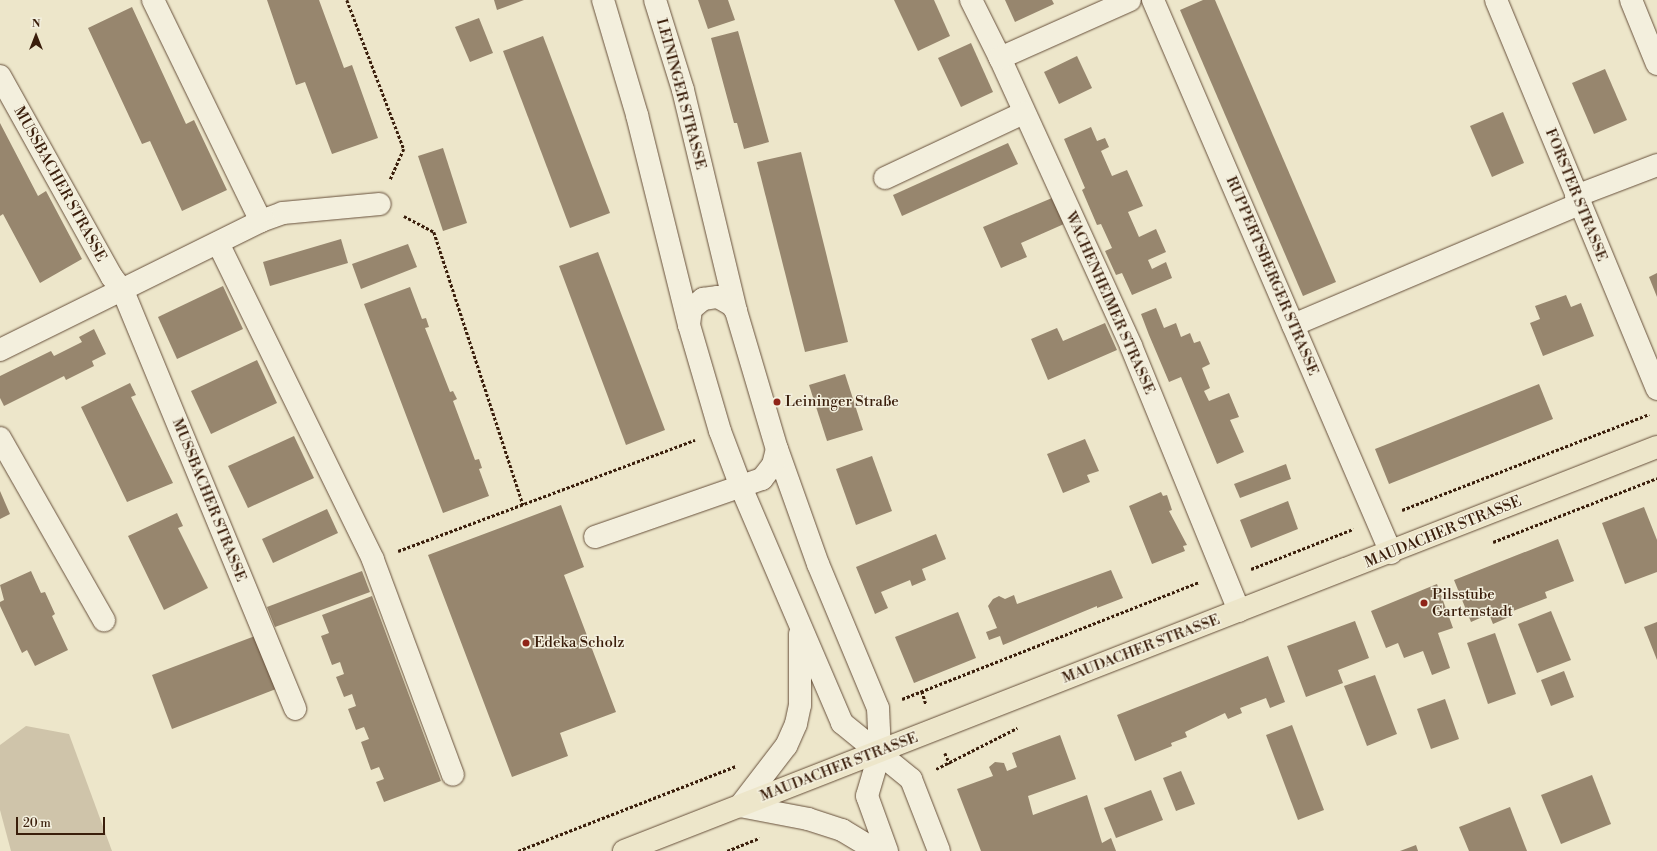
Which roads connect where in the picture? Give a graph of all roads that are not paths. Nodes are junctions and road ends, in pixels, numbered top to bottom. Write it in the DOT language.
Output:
graph roads {
  1 [pos="153,0"];
  2 [pos="603,0"];
  3 [pos="655,0"];
  4 [pos="971,0"];
  5 [pos="1130,0"];
  6 [pos="1153,0"];
  7 [pos="1496,0"];
  8 [pos="1631,0"];
  9 [pos="1000,58"];
  10 [pos="1657,64"];
  11 [pos="0,76"];
  12 [pos="1024,113"];
  13 [pos="1657,165"];
  14 [pos="885,178"];
  15 [pos="1578,200"];
  16 [pos="380,204"];
  17 [pos="261,221"];
  18 [pos="218,243"];
  19 [pos="123,291"];
  20 [pos="736,311"];
  21 [pos="688,325"];
  22 [pos="1293,325"];
  23 [pos="0,350"];
  24 [pos="1657,389"];
  25 [pos="0,438"];
  26 [pos="1657,446"];
  27 [pos="776,449"];
  28 [pos="741,488"];
  29 [pos="595,537"];
  30 [pos="1391,553"];
  31 [pos="1240,611"];
  32 [pos="104,620"];
  33 [pos="800,627"];
  34 [pos="294,709"];
  35 [pos="880,752"];
  36 [pos="453,775"];
  37 [pos="740,806"];
  38 [pos="624,851"];
  39 [pos="877,851"];
  40 [pos="887,851"];
  41 [pos="939,851"];
  1 -- 17 [label="street"];
  2 -- 21 [label="street"];
  3 -- 20 [label="street, LEININGER STRASSE"];
  4 -- 9 [label="street, WACHENHEIMER STRASSE"];
  5 -- 9 [label="street"];
  6 -- 22 [label="street, RUPPERTSBERGER STRASSE"];
  7 -- 15 [label="street, FORSTER STRASSE"];
  8 -- 10 [label="street"];
  9 -- 12 [label="street, WACHENHEIMER STRASSE"];
  11 -- 19 [label="street, MUSSBACHER STRASSE"];
  12 -- 14 [label="street"];
  12 -- 31 [label="street, WACHENHEIMER STRASSE"];
  13 -- 15 [label="street"];
  15 -- 22 [label="street"];
  15 -- 24 [label="street, FORSTER STRASSE"];
  16 -- 17 [label="street"];
  17 -- 18 [label="street"];
  18 -- 19 [label="street"];
  18 -- 36 [label="street"];
  19 -- 23 [label="street"];
  19 -- 34 [label="street, MUSSBACHER STRASSE"];
  20 -- 21 [label="street"];
  20 -- 27 [label="street, LEININGER STRASSE"];
  21 -- 28 [label="street"];
  22 -- 30 [label="street, RUPPERTSBERGER STRASSE"];
  25 -- 32 [label="street"];
  26 -- 30 [label="main road, MAUDACHER STRASSE"];
  27 -- 28 [label="street"];
  27 -- 35 [label="street, LEININGER STRASSE"];
  28 -- 29 [label="street"];
  28 -- 33 [label="street"];
  30 -- 31 [label="main road, MAUDACHER STRASSE"];
  31 -- 35 [label="main road, MAUDACHER STRASSE"];
  33 -- 35 [label="street"];
  33 -- 37 [label="street"];
  35 -- 37 [label="main road, MAUDACHER STRASSE"];
  35 -- 40 [label="street, LEININGER STRASSE"];
  35 -- 41 [label="street"];
  37 -- 38 [label="main road, MAUDACHER STRASSE"];
  37 -- 39 [label="street"];
}
